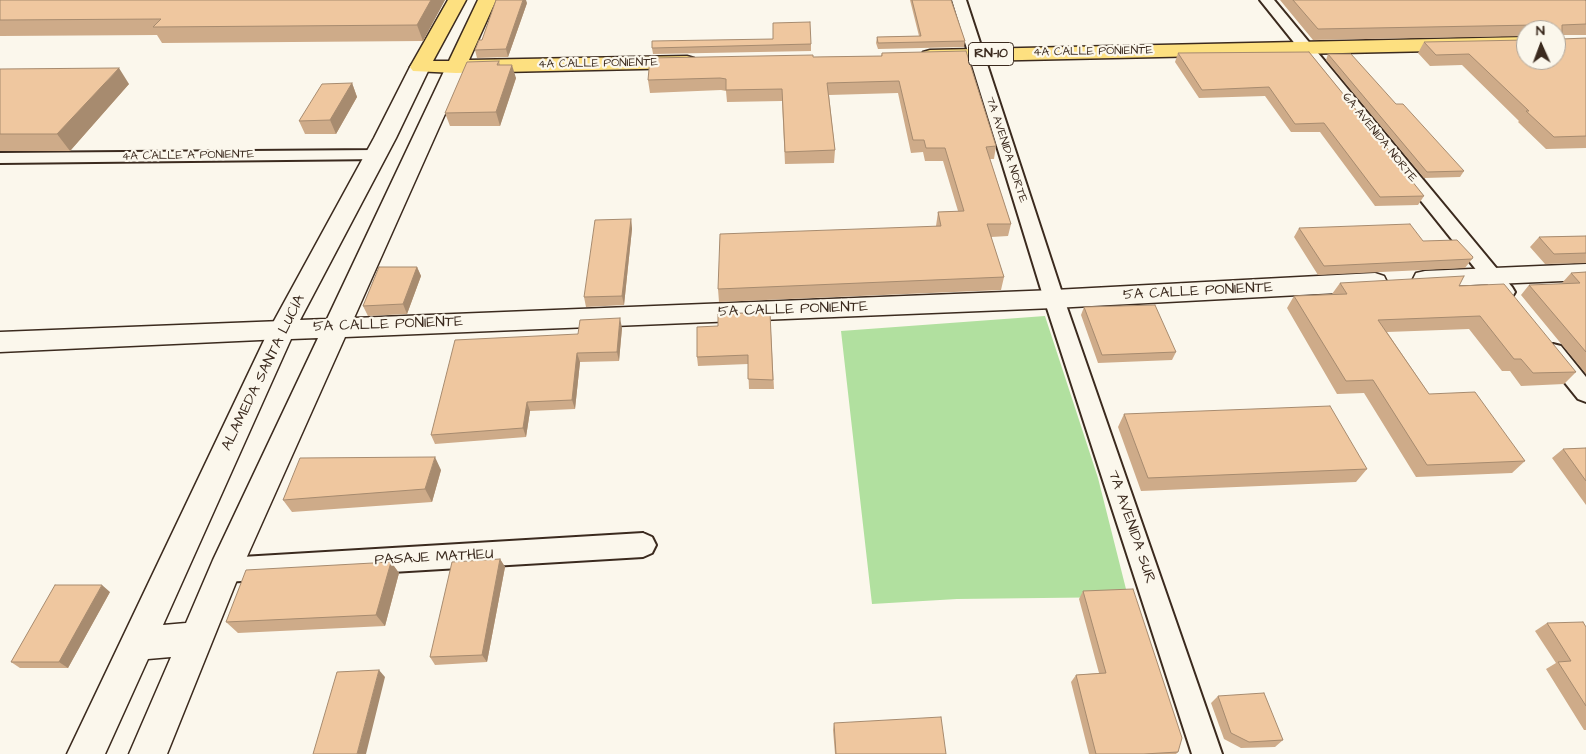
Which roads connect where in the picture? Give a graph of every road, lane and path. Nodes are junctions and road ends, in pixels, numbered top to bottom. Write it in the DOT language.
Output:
graph roads {
  1 [pos="457,0"];
  2 [pos="487,0"];
  3 [pos="959,0"];
  4 [pos="1267,0"];
  5 [pos="1516,44"];
  6 [pos="1306,48"];
  7 [pos="976,55"];
  8 [pos="916,56"];
  9 [pos="708,61"];
  10 [pos="420,67"];
  11 [pos="456,67"];
  12 [pos="376,155"];
  13 [pos="0,158"];
  14 [pos="1586,272"];
  15 [pos="1492,276"];
  16 [pos="1054,299"];
  17 [pos="1515,305"];
  18 [pos="335,327"];
  19 [pos="282,330"];
  20 [pos="1539,334"];
  21 [pos="0,342"];
  22 [pos="1586,393"];
  23 [pos="643,545"];
  24 [pos="225,570"];
  25 [pos="196,639"];
  26 [pos="138,643"];
  27 [pos="86,754"];
  28 [pos="148,754"];
  29 [pos="1207,754"];
  1 -- 10 [label="main road, ALAMEDA SANTA LUCÍA"];
  2 -- 11 [label="main road"];
  3 -- 7 [label="street, 7A AVENIDA NORTE"];
  4 -- 6 [label="street, 6A AVENIDA NORTE"];
  5 -- 6 [label="main road, 4A CALLE PONIENTE / RN-10"];
  6 -- 7 [label="main road, 4A CALLE PONIENTE / RN-10"];
  6 -- 15 [label="street, 6A AVENIDA NORTE"];
  7 -- 8 [label="main road, 4A CALLE PONIENTE / RN-10"];
  7 -- 16 [label="street, 7A AVENIDA NORTE"];
  9 -- 11 [label="main road, 4A CALLE PONIENTE"];
  10 -- 11 [label="main road, 4A CALLE PONIENTE"];
  10 -- 12 [label="main road, ALAMEDA SANTA LUCÍA"];
  11 -- 18 [label="main road"];
  12 -- 13 [label="street, 4A CALLE A PONIENTE"];
  12 -- 19 [label="main road, ALAMEDA SANTA LUCÍA"];
  14 -- 15 [label="main road, 5A CALLE PONIENTE"];
  15 -- 16 [label="main road, 5A CALLE PONIENTE"];
  15 -- 17 [label="street, 6A AVENIDA NORTE"];
  16 -- 18 [label="main road, 5A CALLE PONIENTE"];
  16 -- 29 [label="street, 7A AVENIDA SUR"];
  18 -- 19 [label="main road, 5A CALLE PONIENTE"];
  18 -- 24 [label="main road"];
  19 -- 21 [label="main road, 5A CALLE PONIENTE"];
  19 -- 26 [label="main road, ALAMEDA SANTA LUCÍA"];
  20 -- 22 [label="street"];
  23 -- 24 [label="street, PASAJE MATHEU"];
  24 -- 25 [label="main road"];
  25 -- 26 [label="main road"];
  25 -- 28 [label="main road"];
  26 -- 27 [label="main road, ALAMEDA SANTA LUCÍA"];
}
